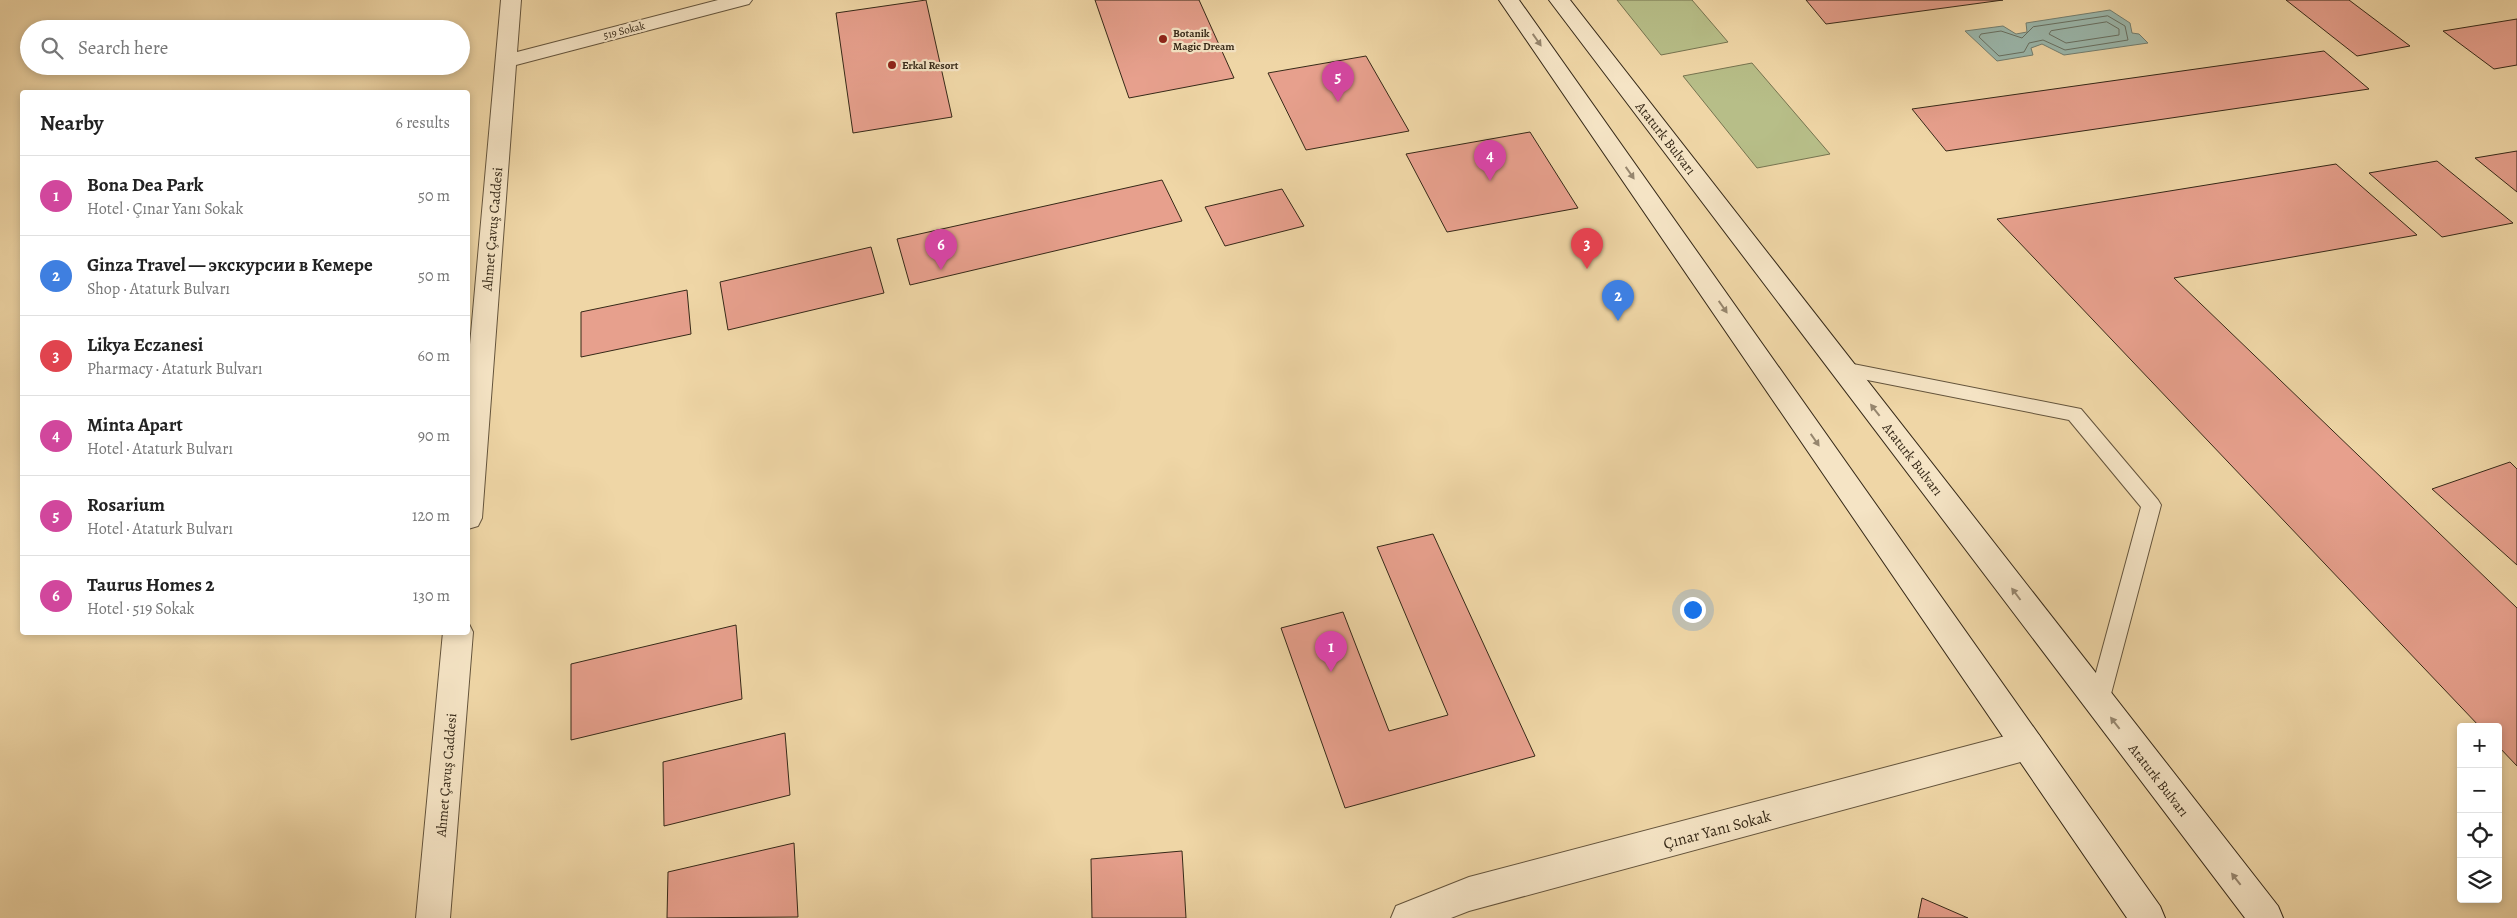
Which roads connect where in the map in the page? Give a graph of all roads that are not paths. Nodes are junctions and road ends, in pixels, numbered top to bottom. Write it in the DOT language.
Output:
graph roads {
  1 [pos="511,0"];
  2 [pos="742,0"];
  3 [pos="1509,0"];
  4 [pos="1559,0"];
  5 [pos="506,61"];
  6 [pos="1843,368"];
  7 [pos="470,494"];
  8 [pos="458,635"];
  9 [pos="2099,702"];
  10 [pos="2028,745"];
  11 [pos="434,918"];
  12 [pos="1408,918"];
  13 [pos="2148,918"];
  14 [pos="2266,918"];
  1 -- 5 [label="main road, Ahmet Çavuş Caddesi"];
  2 -- 5 [label="main road, 519 Sokak"];
  3 -- 10 [label="main road, one-way"];
  4 -- 6 [label="main road, Ataturk Bulvarı"];
  5 -- 7 [label="main road, Ahmet Çavuş Caddesi"];
  9 -- 6 [label="main road, Ataturk Bulvarı, one-way"];
  6 -- 9 [label="lane"];
  8 -- 11 [label="main road, Ahmet Çavuş Caddesi"];
  14 -- 9 [label="main road, Ataturk Bulvarı, one-way"];
  10 -- 12 [label="main road, Çınar Yanı Sokak"];
  10 -- 13 [label="main road"];
}
